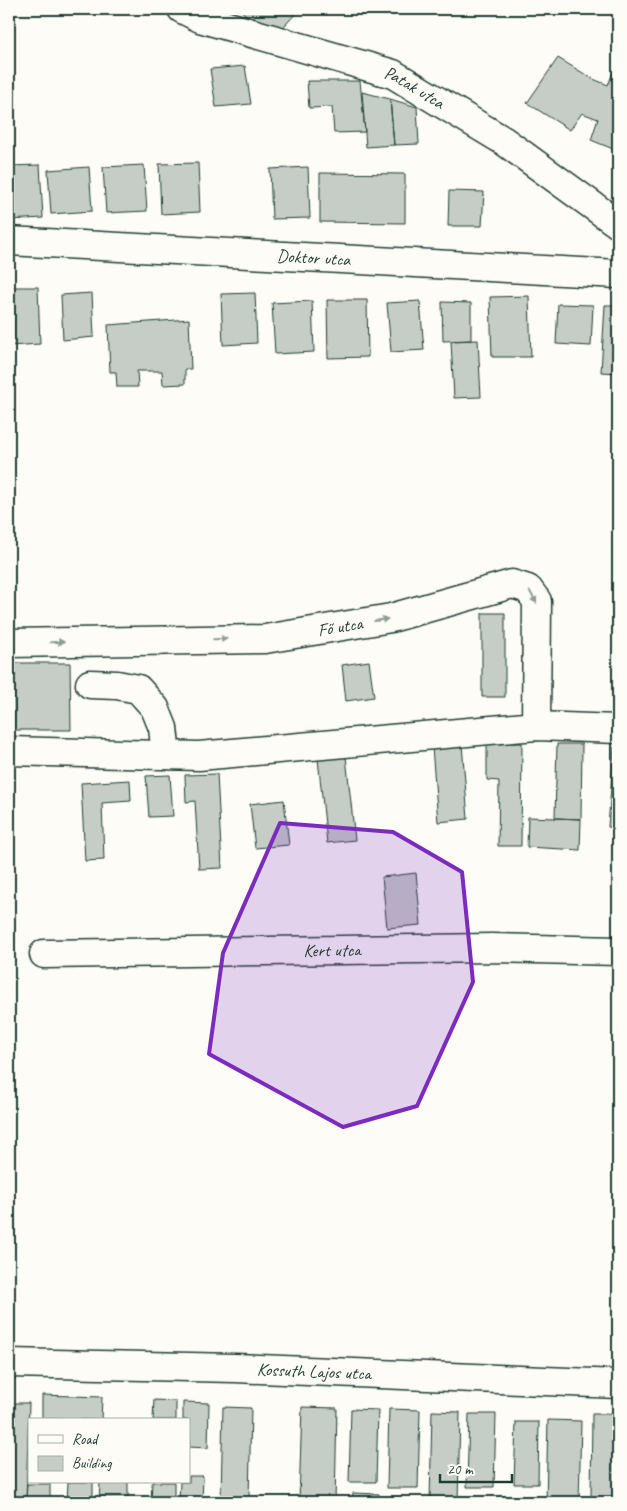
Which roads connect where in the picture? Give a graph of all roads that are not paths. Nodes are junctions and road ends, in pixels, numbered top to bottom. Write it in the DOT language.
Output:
graph roads {
  1 [pos="182,9"];
  2 [pos="618,224"];
  3 [pos="9,240"];
  4 [pos="618,274"];
  5 [pos="9,643"];
  6 [pos="90,684"];
  7 [pos="536,726"];
  8 [pos="618,730"];
  9 [pos="9,751"];
  10 [pos="166,755"];
  11 [pos="618,952"];
  12 [pos="44,954"];
  13 [pos="9,1363"];
  14 [pos="618,1384"];
  1 -- 2 [label="street, Patak utca"];
  3 -- 4 [label="street, Doktor utca"];
  5 -- 7 [label="street, Fő utca, one-way"];
  6 -- 10 [label="street"];
  7 -- 8 [label="street"];
  7 -- 10 [label="street"];
  9 -- 10 [label="street"];
  11 -- 12 [label="street, Kert utca"];
  13 -- 14 [label="street, Kossuth Lajos utca"];
}
